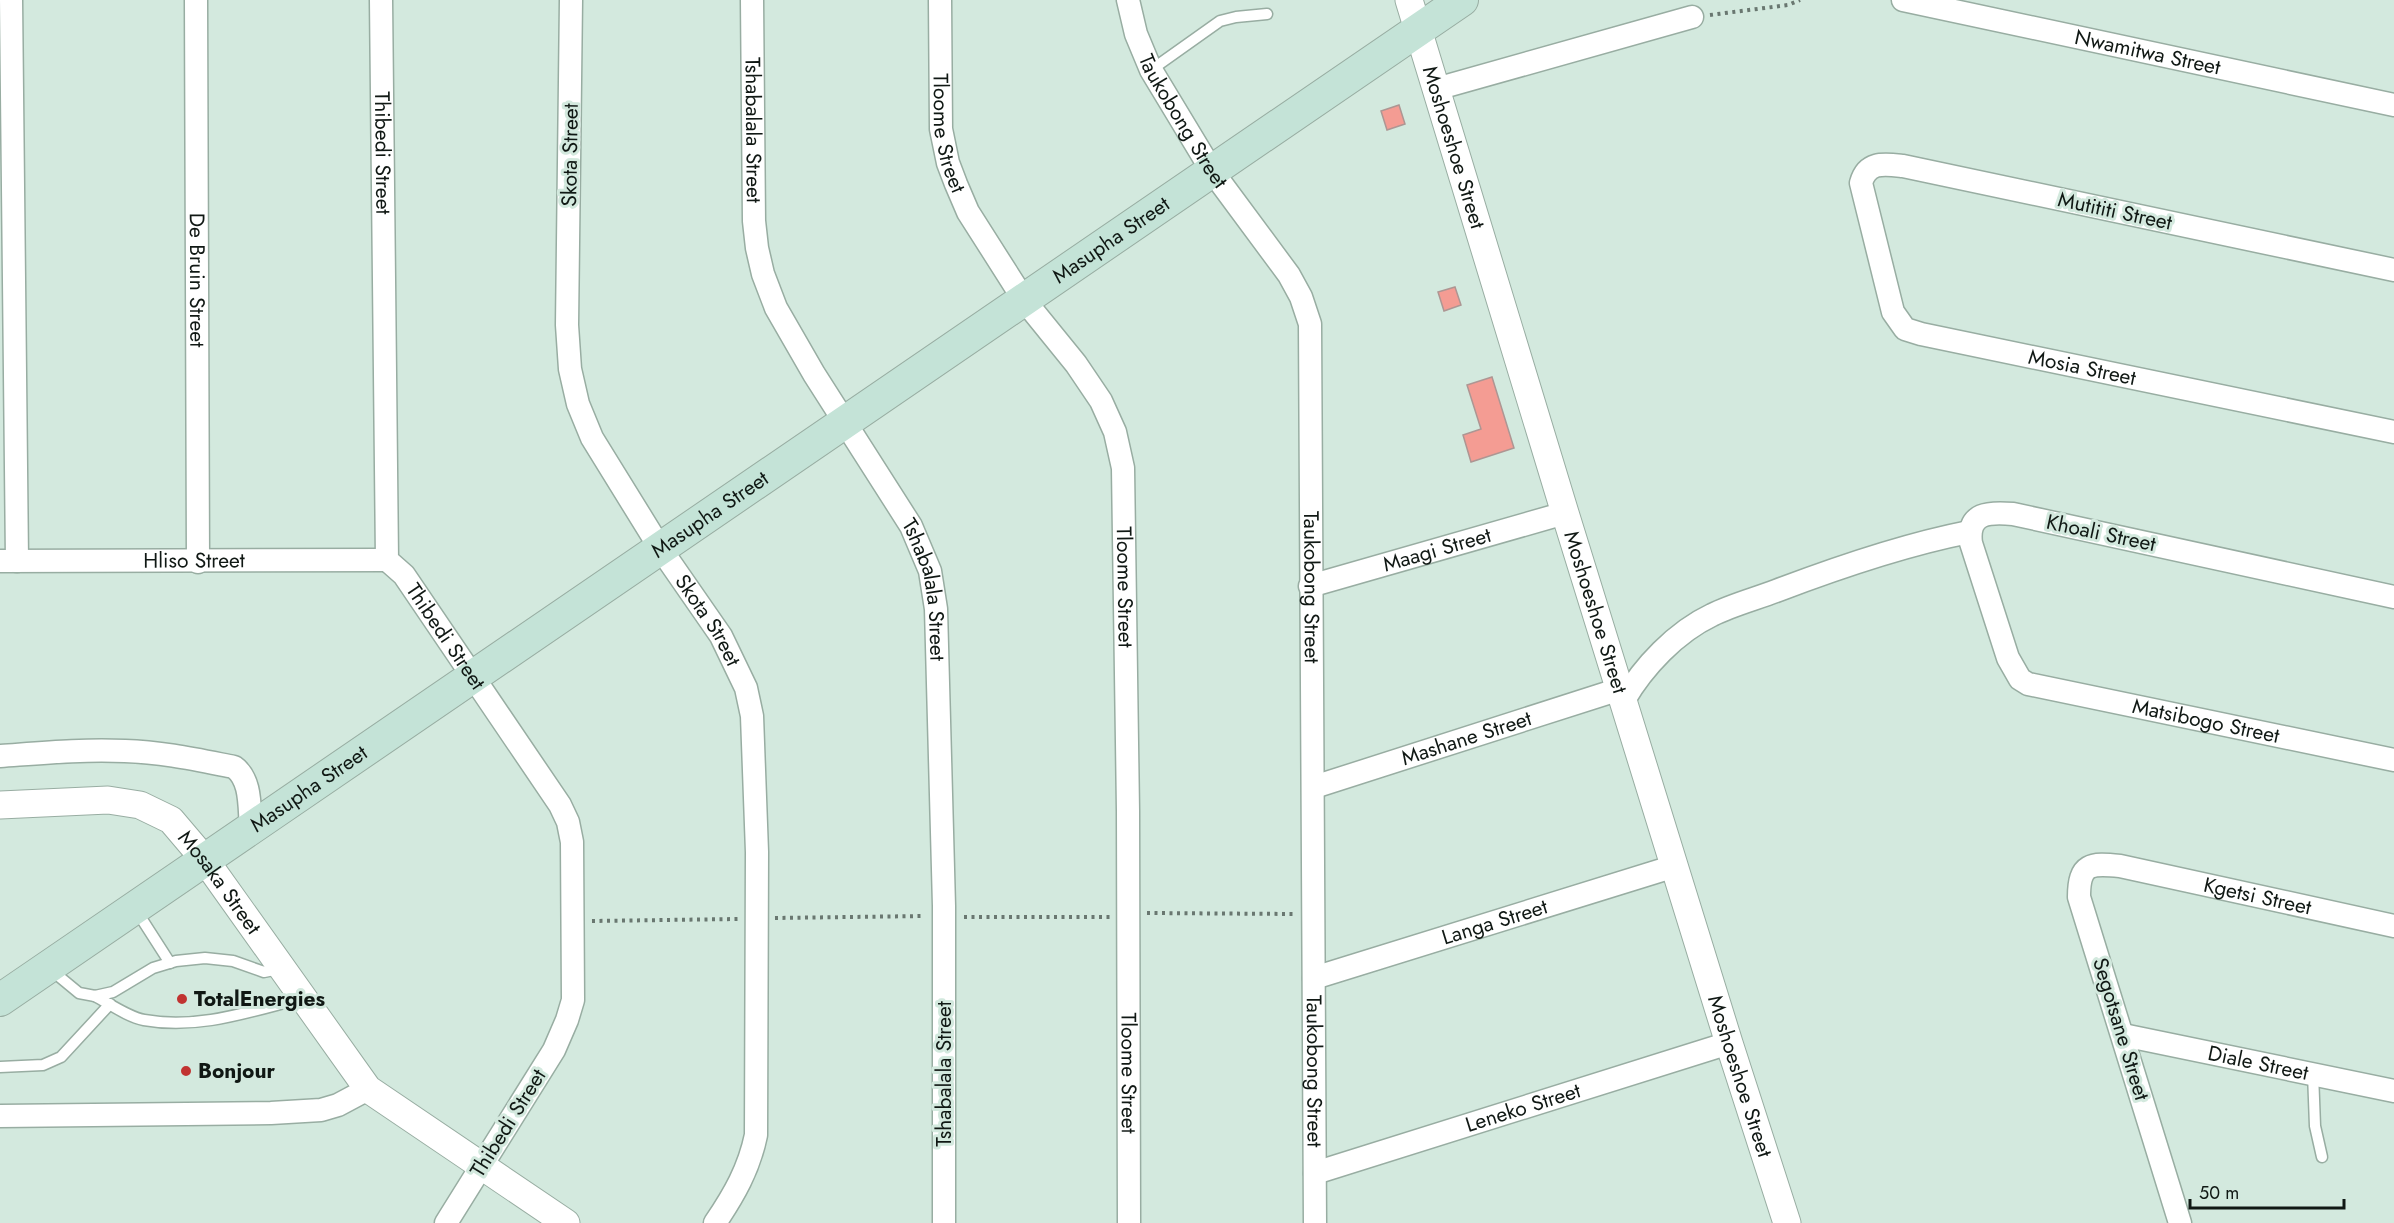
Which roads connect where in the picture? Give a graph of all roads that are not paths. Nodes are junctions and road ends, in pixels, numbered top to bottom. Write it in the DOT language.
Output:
graph roads {
  1 [pos="11,0"];
  2 [pos="196,0"];
  3 [pos="381,0"];
  4 [pos="571,0"];
  5 [pos="752,0"];
  6 [pos="940,0"];
  7 [pos="1128,0"];
  8 [pos="1409,0"];
  9 [pos="1461,0"];
  10 [pos="1903,0"];
  11 [pos="1267,14"];
  12 [pos="1692,17"];
  13 [pos="1418,30"];
  14 [pos="1151,70"];
  15 [pos="1436,89"];
  16 [pos="2394,105"];
  17 [pos="1212,171"];
  18 [pos="1863,198"];
  19 [pos="2394,270"];
  20 [pos="1024,300"];
  21 [pos="845,422"];
  22 [pos="2394,432"];
  23 [pos="1565,513"];
  24 [pos="1970,532"];
  25 [pos="660,548"];
  26 [pos="387,560"];
  27 [pos="9,561"];
  28 [pos="198,562"];
  29 [pos="1310,586"];
  30 [pos="2394,597"];
  31 [pos="472,677"];
  32 [pos="1622,694"];
  33 [pos="0,756"];
  34 [pos="2394,760"];
  35 [pos="1314,786"];
  36 [pos="0,805"];
  37 [pos="251,828"];
  38 [pos="205,860"];
  39 [pos="1675,866"];
  40 [pos="2120,866"];
  41 [pos="135,908"];
  42 [pos="2394,926"];
  43 [pos="170,963"];
  44 [pos="47,967"];
  45 [pos="282,968"];
  46 [pos="1314,978"];
  47 [pos="94,996"];
  48 [pos="303,998"];
  49 [pos="0,1000"];
  50 [pos="110,1004"];
  51 [pos="2123,1035"];
  52 [pos="1729,1043"];
  53 [pos="0,1066"];
  54 [pos="2313,1072"];
  55 [pos="368,1089"];
  56 [pos="2394,1090"];
  57 [pos="0,1116"];
  58 [pos="2322,1156"];
  59 [pos="483,1165"];
  60 [pos="1315,1173"];
  61 [pos="1782,1221"];
  62 [pos="446,1223"];
  63 [pos="566,1223"];
  64 [pos="714,1223"];
  65 [pos="944,1223"];
  66 [pos="1129,1223"];
  67 [pos="1315,1223"];
  68 [pos="2180,1223"];
  1 -- 27 [label="street"];
  2 -- 28 [label="street, De Bruin Street"];
  3 -- 26 [label="street, Thibedi Street"];
  4 -- 25 [label="street, Skota Street"];
  5 -- 21 [label="street, Tshabalala Street"];
  6 -- 20 [label="street, Tloome Street"];
  7 -- 14 [label="street, Taukobong Street"];
  8 -- 13 [label="street, Moshoeshoe Street"];
  9 -- 13 [label="main road, Masupha Street"];
  10 -- 16 [label="street, Nwamitwa Street"];
  11 -- 14 [label="lane"];
  12 -- 15 [label="street"];
  13 -- 15 [label="street, Moshoeshoe Street"];
  13 -- 17 [label="main road, Masupha Street"];
  14 -- 17 [label="street, Taukobong Street"];
  15 -- 23 [label="street, Moshoeshoe Street"];
  17 -- 20 [label="main road, Masupha Street"];
  17 -- 29 [label="street, Taukobong Street"];
  18 -- 19 [label="street, Mutititi Street"];
  18 -- 22 [label="street, Mosia Street"];
  20 -- 21 [label="main road, Masupha Street"];
  20 -- 66 [label="street, Tloome Street"];
  21 -- 25 [label="main road, Masupha Street"];
  21 -- 65 [label="street, Tshabalala Street"];
  23 -- 29 [label="street, Maagi Street"];
  23 -- 32 [label="street, Moshoeshoe Street"];
  24 -- 30 [label="street, Khoali Street"];
  24 -- 32 [label="street"];
  24 -- 34 [label="street, Matsibogo Street"];
  25 -- 31 [label="main road, Masupha Street"];
  25 -- 64 [label="street, Skota Street"];
  26 -- 28 [label="street, Hliso Street"];
  26 -- 31 [label="street, Thibedi Street"];
  27 -- 28 [label="street, Hliso Street"];
  29 -- 35 [label="street, Taukobong Street"];
  31 -- 37 [label="main road, Masupha Street"];
  31 -- 59 [label="street, Thibedi Street"];
  32 -- 35 [label="street, Mashane Street"];
  32 -- 39 [label="street, Moshoeshoe Street"];
  33 -- 37 [label="street"];
  35 -- 46 [label="street, Taukobong Street"];
  36 -- 38 [label="street, Mosaka Street"];
  37 -- 38 [label="main road, Masupha Street"];
  38 -- 41 [label="main road, Masupha Street"];
  38 -- 45 [label="street, Mosaka Street"];
  39 -- 46 [label="street, Langa Street"];
  39 -- 52 [label="street, Moshoeshoe Street"];
  40 -- 42 [label="street, Kgetsi Street"];
  40 -- 51 [label="street, Segotsane Street"];
  41 -- 43 [label="lane"];
  41 -- 44 [label="main road, Masupha Street"];
  43 -- 45 [label="lane"];
  43 -- 47 [label="lane"];
  44 -- 47 [label="lane"];
  44 -- 49 [label="main road, Masupha Street"];
  45 -- 48 [label="street, Mosaka Street"];
  46 -- 60 [label="street, Taukobong Street"];
  47 -- 50 [label="lane"];
  48 -- 50 [label="lane"];
  48 -- 55 [label="street, Mosaka Street"];
  50 -- 53 [label="lane"];
  51 -- 54 [label="street, Diale Street"];
  51 -- 68 [label="street, Segotsane Street"];
  52 -- 60 [label="street, Leneko Street"];
  52 -- 61 [label="street, Moshoeshoe Street"];
  54 -- 56 [label="street, Diale Street"];
  54 -- 58 [label="lane"];
  55 -- 57 [label="street"];
  55 -- 59 [label="street, Mosaka Street"];
  59 -- 62 [label="street, Thibedi Street"];
  59 -- 63 [label="street, Mosaka Street"];
  60 -- 67 [label="street, Taukobong Street"];
}
